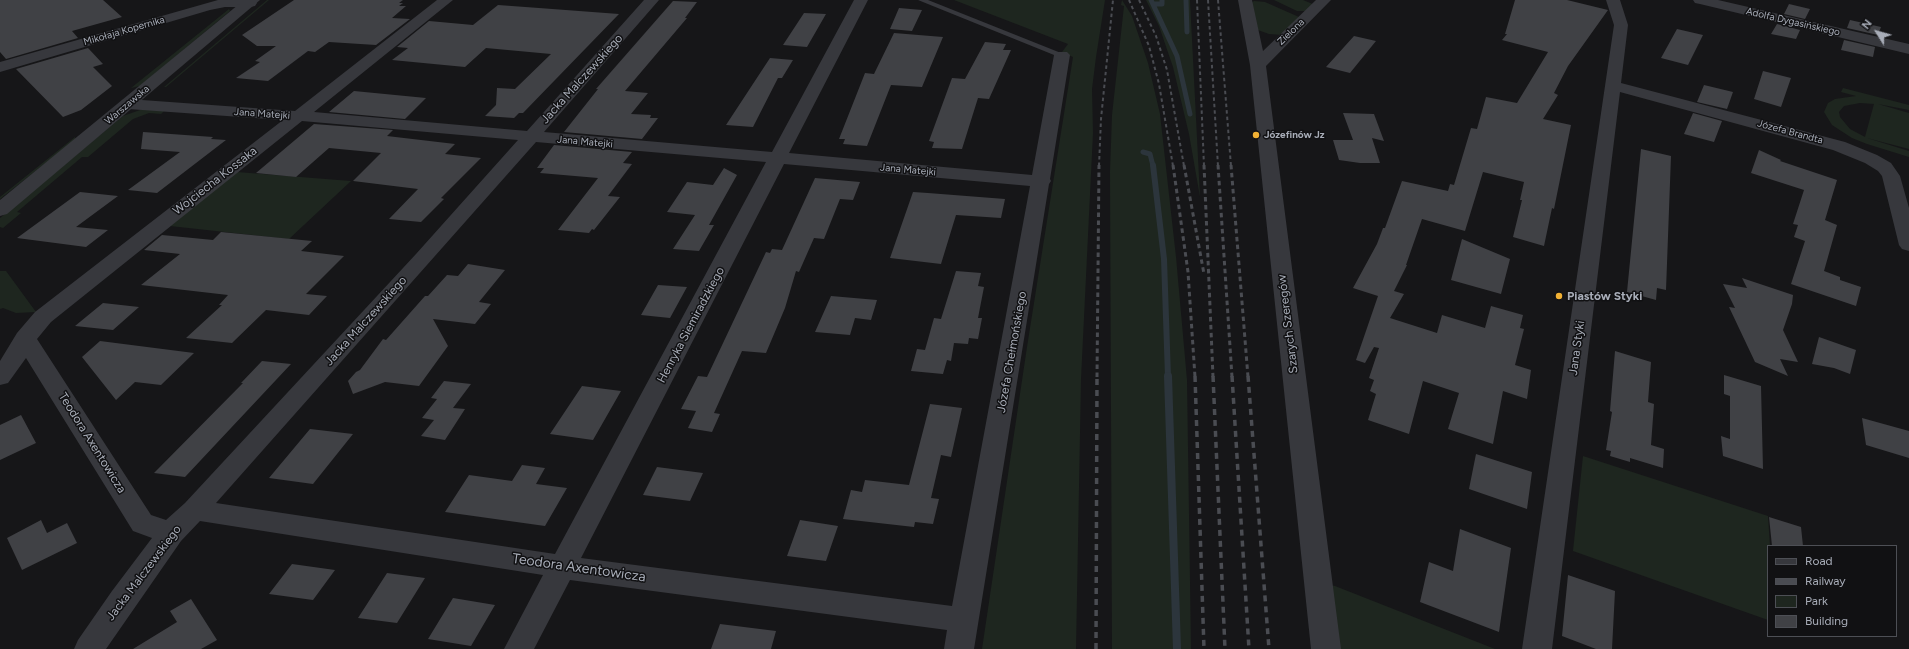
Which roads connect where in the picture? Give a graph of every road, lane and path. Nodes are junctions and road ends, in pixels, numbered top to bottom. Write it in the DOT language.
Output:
graph roads {
  1 [pos="446,0"];
  2 [pos="652,0"];
  3 [pos="861,0"];
  4 [pos="922,0"];
  5 [pos="1245,0"];
  6 [pos="1324,0"];
  7 [pos="1613,0"];
  8 [pos="1700,0"];
  9 [pos="252,2"];
  10 [pos="1909,49"];
  11 [pos="1062,55"];
  12 [pos="1258,65"];
  13 [pos="0,67"];
  14 [pos="1612,85"];
  15 [pos="128,104"];
  16 [pos="299,116"];
  17 [pos="531,137"];
  18 [pos="778,159"];
  19 [pos="1042,181"];
  20 [pos="0,210"];
  21 [pos="1909,245"];
  22 [pos="25,338"];
  23 [pos="0,377"];
  24 [pos="194,510"];
  25 [pos="171,533"];
  26 [pos="563,567"];
  27 [pos="964,620"];
  28 [pos="89,649"];
  29 [pos="519,649"];
  30 [pos="959,649"];
  31 [pos="1326,649"];
  32 [pos="1537,649"];
  1 -- 16 [label="street, Wojciecha Kossaka"];
  2 -- 17 [label="street, Jacka Malczewskiego"];
  3 -- 18 [label="street, Henryka Siemiradzkiego"];
  4 -- 11 [label="lane"];
  5 -- 12 [label="street, Szarych Szeregów"];
  6 -- 12 [label="street, Zielona"];
  7 -- 14 [label="street, Jana Styki"];
  8 -- 10 [label="street, Adolfa Dygasińskiego"];
  9 -- 13 [label="street, Mikołaja Kopernika"];
  9 -- 15 [label="street, Warszawska"];
  11 -- 19 [label="street, Józefa Chełmońskiego"];
  12 -- 31 [label="street, Szarych Szeregów"];
  14 -- 21 [label="street, Józefa Brandta"];
  14 -- 32 [label="street, Jana Styki"];
  15 -- 16 [label="street, Jana Matejki"];
  15 -- 20 [label="street, Warszawska"];
  16 -- 17 [label="street, Jana Matejki"];
  16 -- 22 [label="street, Wojciecha Kossaka"];
  17 -- 18 [label="street, Jana Matejki"];
  17 -- 24 [label="street, Jacka Malczewskiego"];
  18 -- 19 [label="street, Jana Matejki"];
  18 -- 26 [label="street, Henryka Siemiradzkiego"];
  19 -- 27 [label="street, Józefa Chełmońskiego"];
  22 -- 23 [label="street, Wojciecha Kossaka"];
  22 -- 25 [label="street, Teodora Axentowicza"];
  24 -- 25 [label="street, Jacka Malczewskiego"];
  24 -- 26 [label="street, Teodora Axentowicza"];
  25 -- 28 [label="street, Jacka Malczewskiego"];
  26 -- 27 [label="street, Teodora Axentowicza"];
  26 -- 29 [label="street, Henryka Siemiradzkiego"];
  27 -- 30 [label="street, Józefa Chełmońskiego"];
}
